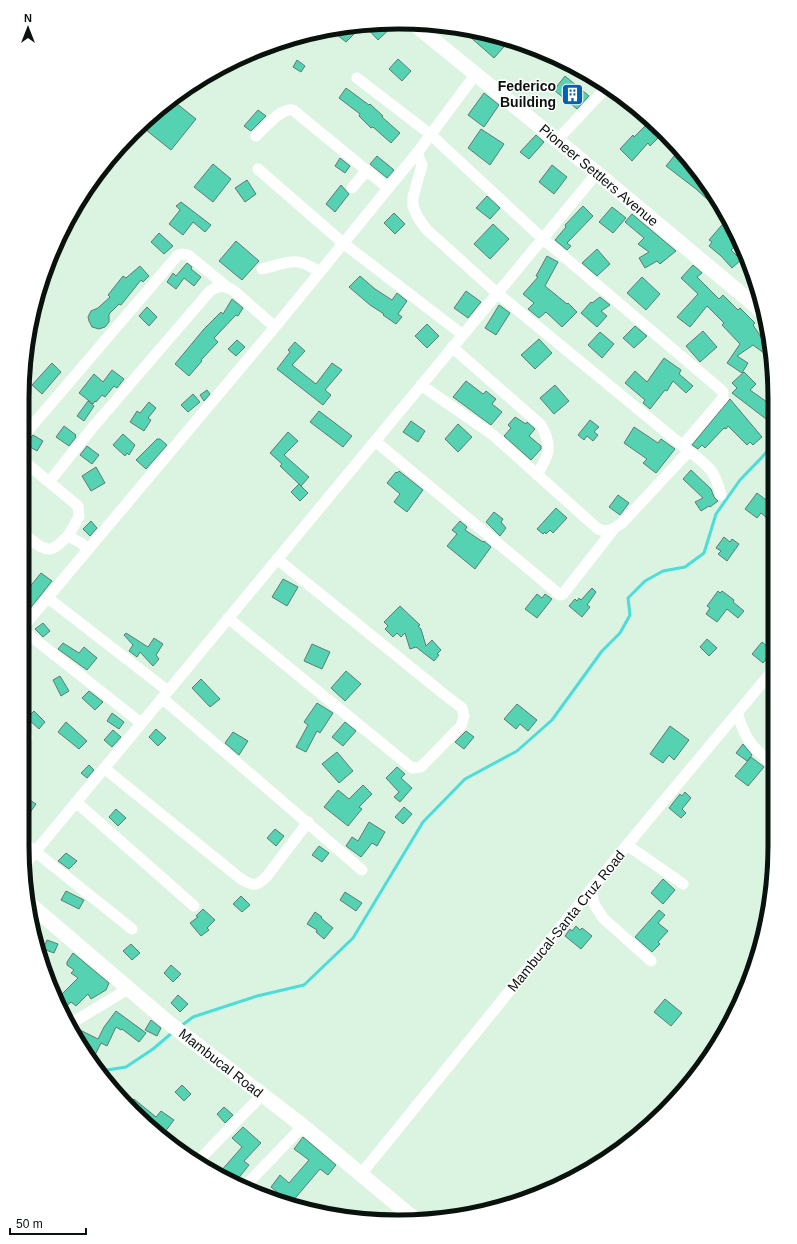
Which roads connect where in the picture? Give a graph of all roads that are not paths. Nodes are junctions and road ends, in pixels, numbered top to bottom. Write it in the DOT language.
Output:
graph roads {
  1 [pos="421,30"];
  2 [pos="475,75"];
  3 [pos="357,78"];
  4 [pos="603,91"];
  5 [pos="430,134"];
  6 [pos="256,136"];
  7 [pos="557,140"];
  8 [pos="417,153"];
  9 [pos="258,169"];
  10 [pos="367,170"];
  11 [pos="597,173"];
  12 [pos="352,188"];
  13 [pos="388,188"];
  14 [pos="542,238"];
  15 [pos="343,243"];
  16 [pos="262,270"];
  17 [pos="319,272"];
  18 [pos="227,287"];
  19 [pos="497,294"];
  20 [pos="753,295"];
  21 [pos="275,327"];
  22 [pos="463,335"];
  23 [pos="452,347"];
  24 [pos="421,385"];
  25 [pos="29,429"];
  26 [pos="375,441"];
  27 [pos="686,448"];
  28 [pos="29,466"];
  29 [pos="537,475"];
  30 [pos="49,482"];
  31 [pos="721,495"];
  32 [pos="613,530"];
  33 [pos="68,536"];
  34 [pos="29,538"];
  35 [pos="88,550"];
  36 [pos="277,559"];
  37 [pos="48,598"];
  38 [pos="228,618"];
  39 [pos="29,622"];
  40 [pos="29,634"];
  41 [pos="768,676"];
  42 [pos="165,694"];
  43 [pos="737,713"];
  44 [pos="141,723"];
  45 [pos="768,760"];
  46 [pos="104,768"];
  47 [pos="76,802"];
  48 [pos="308,822"];
  49 [pos="627,844"];
  50 [pos="29,846"];
  51 [pos="35,851"];
  52 [pos="30,858"];
  53 [pos="362,870"];
  54 [pos="683,884"];
  55 [pos="591,889"];
  56 [pos="194,906"];
  57 [pos="35,911"];
  58 [pos="132,929"];
  59 [pos="651,961"];
  60 [pos="128,989"];
  61 [pos="74,1022"];
  62 [pos="262,1095"];
  63 [pos="303,1126"];
  64 [pos="201,1158"];
  65 [pos="361,1174"];
  66 [pos="249,1183"];
  67 [pos="408,1215"];
  1 -- 2 [label="main road, Pioneer Settlers Avenue"];
  2 -- 5 [label="street"];
  2 -- 7 [label="main road, Pioneer Settlers Avenue"];
  3 -- 5 [label="street"];
  4 -- 7 [label="street"];
  5 -- 8 [label="street"];
  5 -- 14 [label="street"];
  6 -- 10 [label="street"];
  7 -- 11 [label="main road, Pioneer Settlers Avenue"];
  8 -- 13 [label="street"];
  8 -- 19 [label="street"];
  9 -- 15 [label="street"];
  10 -- 12 [label="street"];
  10 -- 13 [label="street"];
  11 -- 14 [label="street"];
  11 -- 20 [label="main road, Pioneer Settlers Avenue"];
  13 -- 15 [label="street"];
  14 -- 19 [label="street"];
  14 -- 27 [label="street"];
  15 -- 17 [label="street"];
  15 -- 22 [label="street"];
  16 -- 17 [label="street"];
  17 -- 21 [label="street"];
  18 -- 21 [label="street"];
  18 -- 25 [label="street"];
  18 -- 30 [label="street"];
  19 -- 22 [label="street"];
  19 -- 27 [label="street"];
  21 -- 35 [label="street"];
  22 -- 23 [label="street"];
  23 -- 24 [label="street"];
  23 -- 29 [label="street"];
  24 -- 26 [label="street"];
  24 -- 29 [label="street"];
  26 -- 32 [label="street"];
  26 -- 36 [label="street"];
  27 -- 31 [label="street"];
  27 -- 32 [label="street"];
  28 -- 30 [label="street"];
  29 -- 32 [label="street"];
  30 -- 33 [label="street"];
  33 -- 34 [label="street"];
  33 -- 35 [label="street"];
  35 -- 37 [label="street"];
  36 -- 38 [label="street"];
  36 -- 38 [label="street"];
  37 -- 39 [label="street"];
  37 -- 42 [label="street"];
  38 -- 42 [label="street"];
  40 -- 44 [label="street"];
  41 -- 43 [label="street, Mambucal-Santa Cruz Road"];
  42 -- 44 [label="street"];
  42 -- 48 [label="street"];
  43 -- 45 [label="street"];
  43 -- 49 [label="street, Mambucal-Santa Cruz Road"];
  44 -- 46 [label="street"];
  46 -- 47 [label="street"];
  46 -- 48 [label="street"];
  47 -- 51 [label="street"];
  47 -- 56 [label="street"];
  48 -- 53 [label="street"];
  49 -- 54 [label="street"];
  49 -- 55 [label="street, Mambucal-Santa Cruz Road"];
  50 -- 51 [label="street"];
  51 -- 52 [label="street"];
  51 -- 58 [label="street"];
  55 -- 59 [label="street"];
  55 -- 65 [label="street, Mambucal-Santa Cruz Road"];
  57 -- 60 [label="main road, Mambucal Road"];
  60 -- 61 [label="street"];
  60 -- 62 [label="main road, Mambucal Road"];
  62 -- 63 [label="main road, Mambucal Road"];
  62 -- 64 [label="street"];
  63 -- 65 [label="main road, Mambucal Road"];
  63 -- 66 [label="street"];
  65 -- 67 [label="main road, Mambucal Road"];
}
